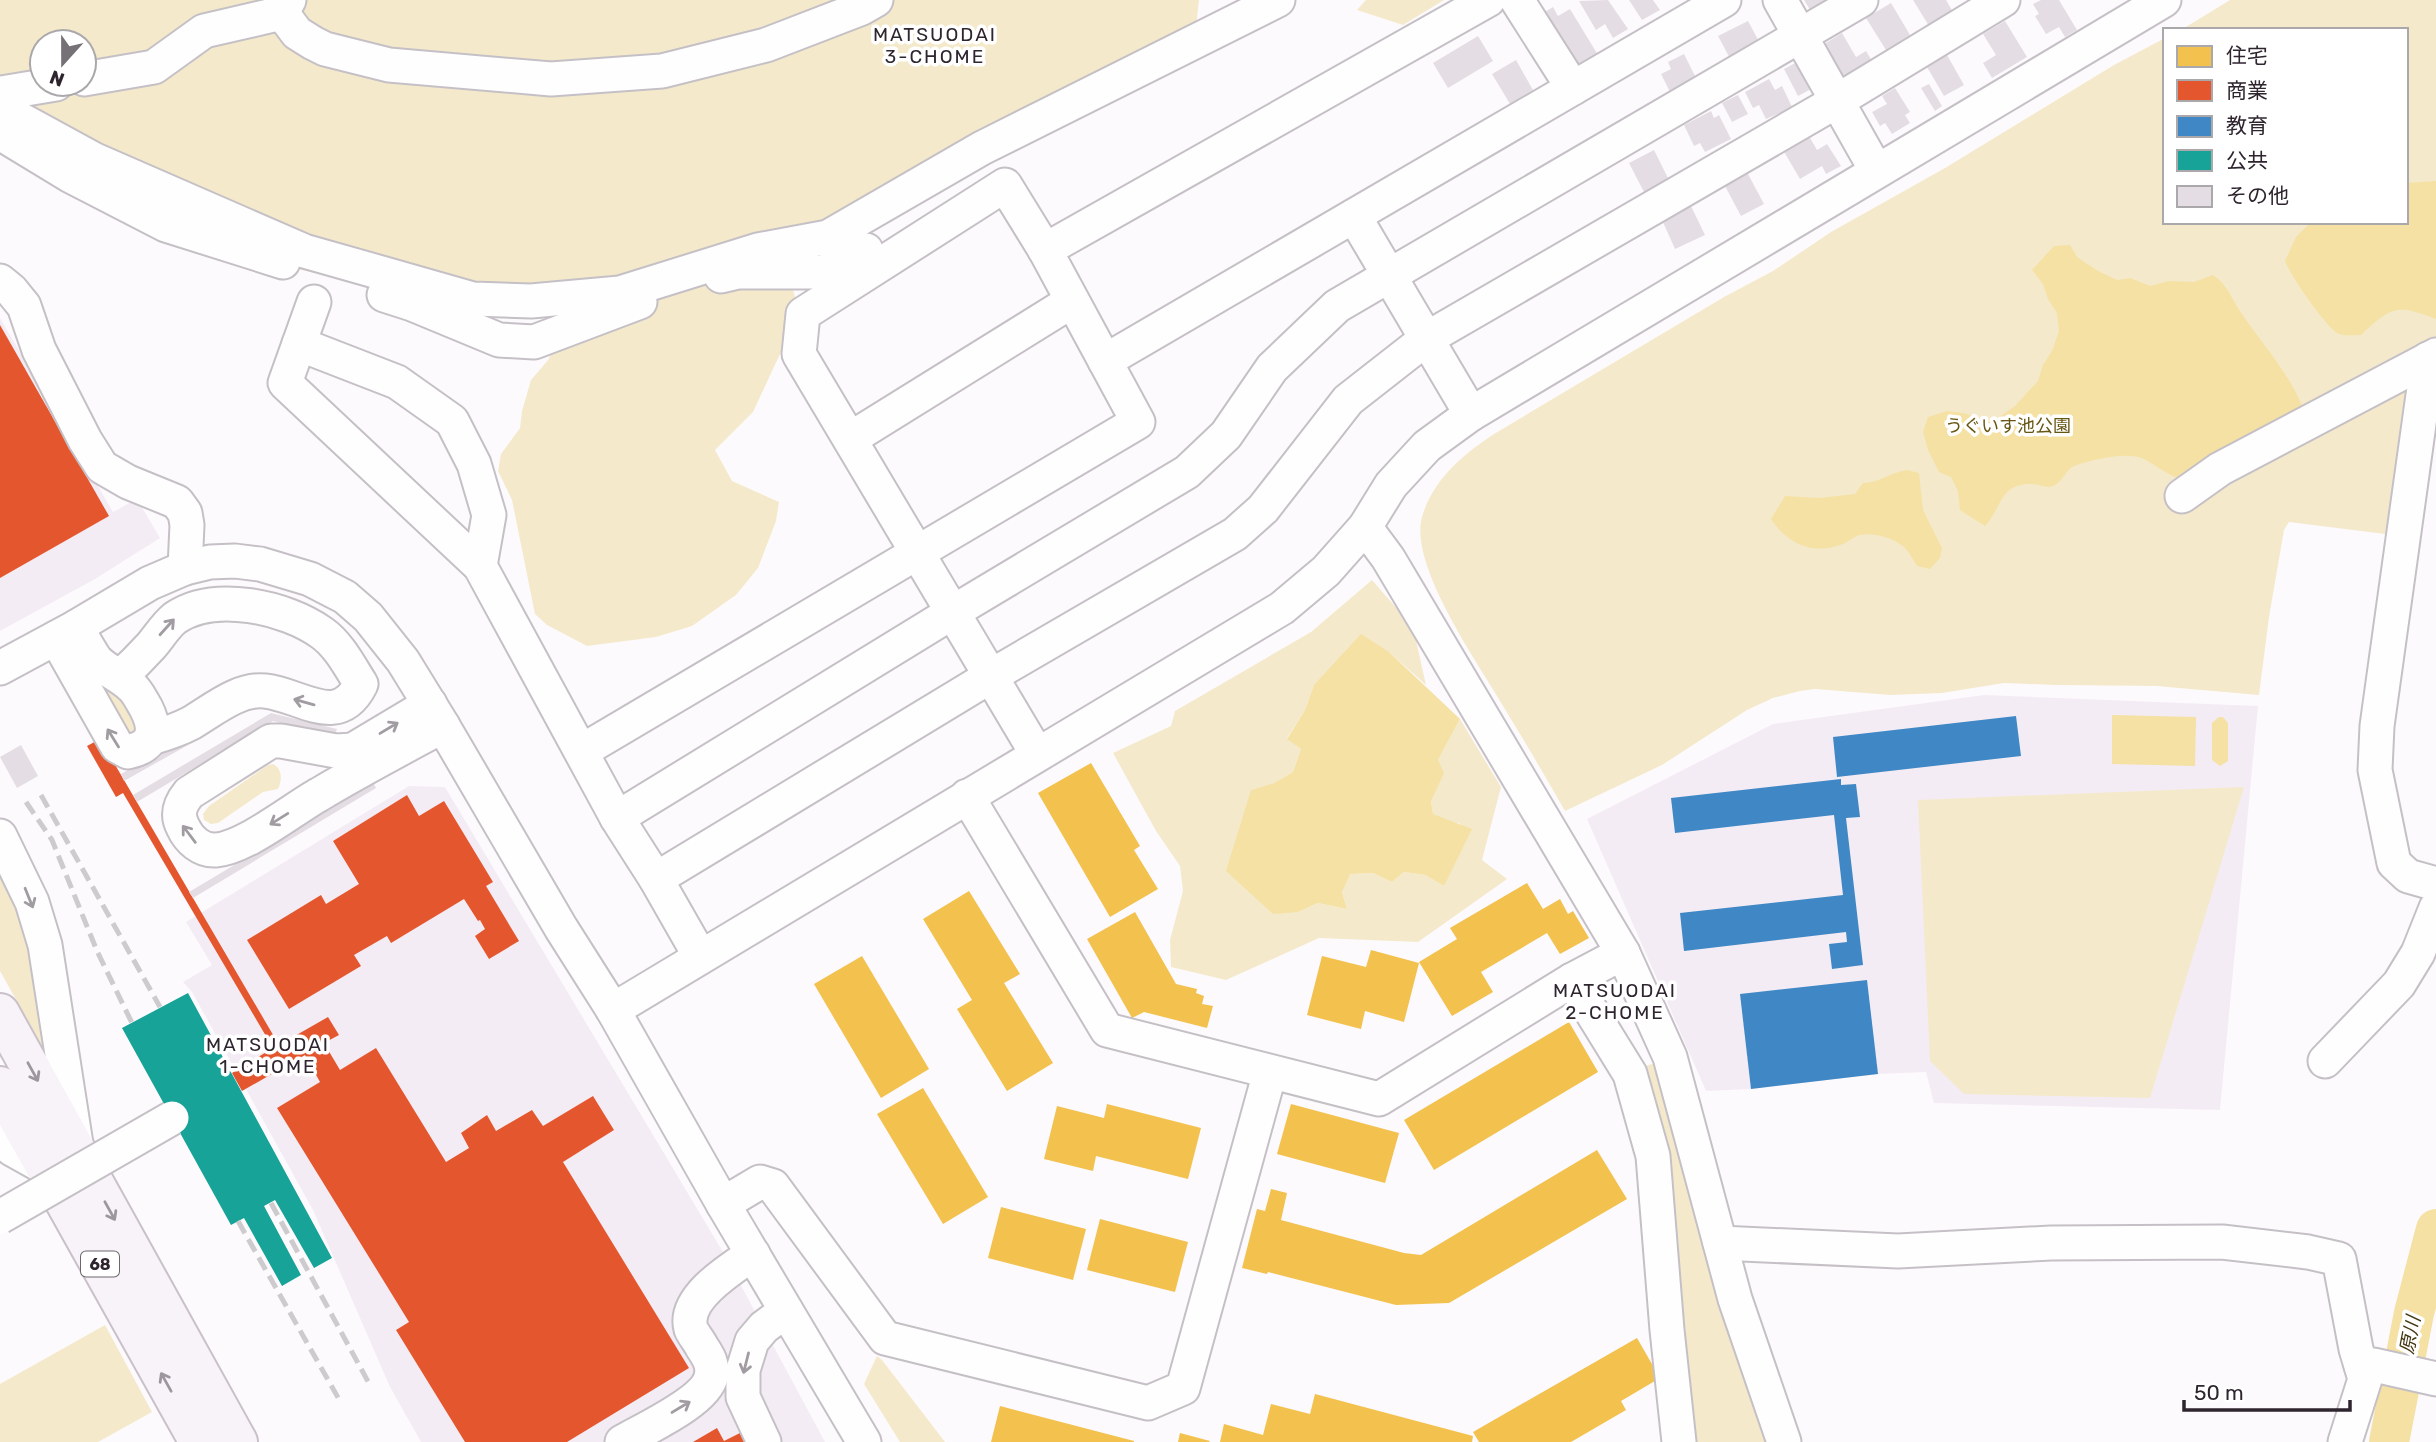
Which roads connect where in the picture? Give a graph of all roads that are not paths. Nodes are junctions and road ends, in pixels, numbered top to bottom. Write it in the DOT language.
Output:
graph roads {
  1 [pos="876,0"];
  2 [pos="1278,0"];
  3 [pos="1488,0"];
  4 [pos="1517,0"];
  5 [pos="1724,0"];
  6 [pos="1780,0"];
  7 [pos="1861,0"];
  8 [pos="2003,0"];
  9 [pos="2164,0"];
  10 [pos="285,6"];
  11 [pos="1800,36"];
  12 [pos="98,77"];
  13 [pos="1573,88"];
  14 [pos="28,89"];
  15 [pos="1837,101"];
  16 [pos="0,133"];
  17 [pos="1876,170"];
  18 [pos="1354,216"];
  19 [pos="1045,250"];
  20 [pos="875,268"];
  21 [pos="1389,276"];
  22 [pos="0,281"];
  23 [pos="1072,301"];
  24 [pos="314,302"];
  25 [pos="1426,339"];
  26 [pos="299,344"];
  27 [pos="2432,357"];
  28 [pos="1105,361"];
  29 [pos="1471,414"];
  30 [pos="850,439"];
  31 [pos="2182,496"];
  32 [pos="1365,527"];
  33 [pos="918,553"];
  34 [pos="480,566"];
  35 [pos="185,568"];
  36 [pos="953,612"];
  37 [pos="66,633"];
  38 [pos="0,668"];
  39 [pos="991,676"];
  40 [pos="120,677"];
  41 [pos="436,715"];
  42 [pos="151,738"];
  43 [pos="582,751"];
  44 [pos="1037,754"];
  45 [pos="967,796"];
  46 [pos="617,818"];
  47 [pos="0,836"];
  48 [pos="656,879"];
  49 [pos="2436,884"];
  50 [pos="2436,908"];
  51 [pos="1623,953"];
  52 [pos="700,956"];
  53 [pos="1572,980"];
  54 [pos="613,1010"];
  55 [pos="0,1013"];
  56 [pos="2325,1061"];
  57 [pos="1270,1072"];
  58 [pos="0,1086"];
  59 [pos="172,1118"];
  60 [pos="0,1139"];
  61 [pos="62,1159"];
  62 [pos="723,1204"];
  63 [pos="0,1217"];
  64 [pos="1720,1243"];
  65 [pos="752,1254"];
  66 [pos="786,1311"];
  67 [pos="2367,1365"];
  68 [pos="2436,1379"];
  69 [pos="199,1442"];
  70 [pos="238,1442"];
  71 [pos="622,1442"];
  72 [pos="764,1442"];
  73 [pos="864,1442"];
  74 [pos="1679,1442"];
  75 [pos="1784,1442"];
  76 [pos="2345,1442"];
  1 -- 10 [label="street"];
  2 -- 14 [label="street"];
  3 -- 19 [label="street"];
  4 -- 13 [label="street"];
  5 -- 13 [label="street"];
  6 -- 11 [label="street"];
  7 -- 11 [label="street"];
  8 -- 15 [label="street"];
  9 -- 17 [label="street"];
  10 -- 12 [label="street"];
  11 -- 15 [label="street"];
  11 -- 21 [label="street"];
  13 -- 18 [label="street"];
  15 -- 17 [label="street"];
  15 -- 25 [label="street"];
  16 -- 20 [label="street"];
  17 -- 29 [label="street"];
  18 -- 21 [label="street"];
  18 -- 28 [label="street"];
  19 -- 20 [label="street"];
  19 -- 23 [label="street"];
  20 -- 30 [label="street"];
  21 -- 25 [label="street"];
  21 -- 36 [label="street"];
  22 -- 35 [label="street"];
  23 -- 28 [label="street"];
  23 -- 30 [label="street"];
  24 -- 26 [label="street"];
  25 -- 29 [label="street"];
  25 -- 39 [label="street"];
  26 -- 34 [label="street"];
  26 -- 34 [label="street"];
  27 -- 31 [label="street"];
  27 -- 49 [label="street"];
  28 -- 33 [label="street"];
  29 -- 32 [label="street"];
  30 -- 33 [label="street"];
  32 -- 44 [label="street"];
  32 -- 51 [label="street"];
  33 -- 36 [label="street"];
  33 -- 43 [label="street"];
  34 -- 43 [label="street"];
  35 -- 37 [label="street"];
  35 -- 41 [label="street"];
  36 -- 39 [label="street"];
  36 -- 46 [label="street"];
  37 -- 38 [label="street"];
  37 -- 40 [label="street"];
  42 -- 37 [label="street, one-way"];
  39 -- 44 [label="street"];
  39 -- 48 [label="street"];
  40 -- 42 [label="street"];
  40 -- 42 [label="street, one-way"];
  41 -- 41 [label="street, one-way"];
  41 -- 54 [label="street"];
  43 -- 46 [label="street"];
  44 -- 45 [label="street"];
  45 -- 52 [label="street"];
  45 -- 57 [label="street"];
  46 -- 48 [label="street"];
  47 -- 61 [label="street, one-way"];
  48 -- 52 [label="street"];
  50 -- 56 [label="street"];
  51 -- 53 [label="street"];
  51 -- 64 [label="street"];
  52 -- 54 [label="street"];
  53 -- 57 [label="street"];
  53 -- 74 [label="street"];
  54 -- 62 [label="street"];
  55 -- 61 [label="main road, 68, one-way"];
  57 -- 62 [label="street"];
  58 -- 61 [label="main road, 68"];
  59 -- 63 [label="street, bridge"];
  60 -- 61 [label="street"];
  69 -- 61 [label="main road, 68, one-way"];
  61 -- 70 [label="main road, 68, one-way"];
  62 -- 65 [label="street"];
  64 -- 67 [label="street"];
  64 -- 75 [label="street"];
  65 -- 66 [label="street"];
  71 -- 65 [label="street, one-way"];
  66 -- 72 [label="street, one-way"];
  66 -- 73 [label="street"];
  67 -- 68 [label="street"];
  67 -- 76 [label="street"];
}
